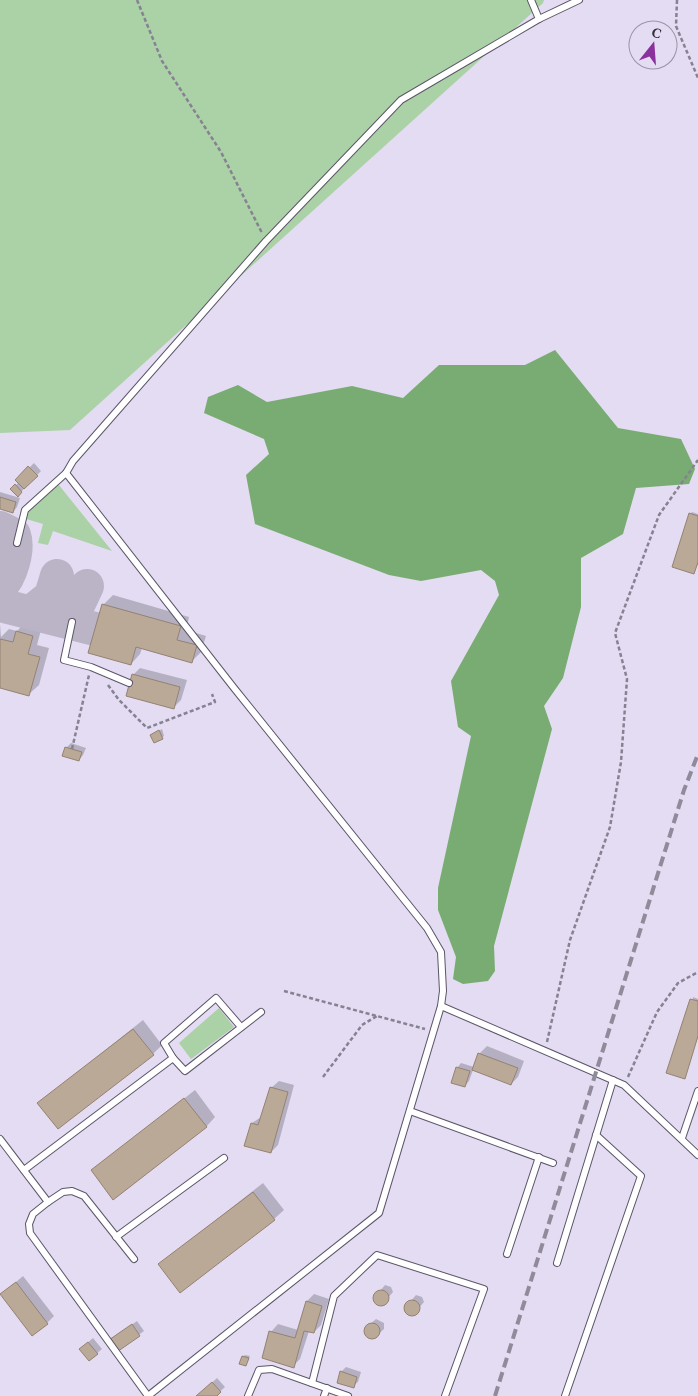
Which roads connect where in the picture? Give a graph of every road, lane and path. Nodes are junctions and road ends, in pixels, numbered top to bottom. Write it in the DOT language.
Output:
graph roads {
  1 [pos="137,0"];
  2 [pos="531,0"];
  3 [pos="579,0"];
  4 [pos="676,0"];
  5 [pos="539,19"];
  6 [pos="698,78"];
  7 [pos="266,241"];
  8 [pos="698,460"];
  9 [pos="66,473"];
  10 [pos="17,543"];
  11 [pos="72,622"];
  12 [pos="91,667"];
  13 [pos="98,672"];
  14 [pos="129,683"];
  15 [pos="212,694"];
  16 [pos="72,749"];
  17 [pos="698,972"];
  18 [pos="284,991"];
  19 [pos="441,1006"];
  20 [pos="262,1012"];
  21 [pos="377,1016"];
  22 [pos="242,1027"];
  23 [pos="433,1032"];
  24 [pos="545,1051"];
  25 [pos="173,1058"];
  26 [pos="323,1076"];
  27 [pos="613,1080"];
  28 [pos="624,1085"];
  29 [pos="698,1091"];
  30 [pos="410,1111"];
  31 [pos="596,1136"];
  32 [pos="682,1138"];
  33 [pos="0,1139"];
  34 [pos="698,1155"];
  35 [pos="539,1157"];
  36 [pos="224,1158"];
  37 [pos="553,1163"];
  38 [pos="24,1170"];
  39 [pos="48,1202"];
  40 [pos="116,1237"];
  41 [pos="507,1254"];
  42 [pos="134,1259"];
  43 [pos="557,1263"];
  44 [pos="312,1383"];
  45 [pos="327,1388"];
  46 [pos="148,1396"];
  47 [pos="248,1396"];
  48 [pos="324,1396"];
  49 [pos="348,1396"];
  50 [pos="445,1396"];
  51 [pos="565,1396"];
  1 -- 7 [label="path"];
  2 -- 5 [label="lane"];
  3 -- 5 [label="lane"];
  4 -- 6 [label="path"];
  5 -- 7 [label="lane"];
  7 -- 9 [label="lane"];
  8 -- 24 [label="path"];
  9 -- 10 [label="lane"];
  9 -- 19 [label="lane"];
  11 -- 12 [label="lane"];
  12 -- 13 [label="lane"];
  12 -- 16 [label="path"];
  13 -- 14 [label="lane"];
  13 -- 15 [label="path"];
  17 -- 28 [label="path"];
  18 -- 21 [label="path"];
  19 -- 23 [label="lane"];
  19 -- 24 [label="lane"];
  20 -- 22 [label="lane"];
  21 -- 23 [label="path"];
  21 -- 26 [label="path"];
  22 -- 25 [label="lane"];
  22 -- 25 [label="lane"];
  23 -- 30 [label="lane"];
  24 -- 27 [label="lane"];
  25 -- 38 [label="lane"];
  27 -- 28 [label="lane"];
  27 -- 31 [label="lane"];
  28 -- 32 [label="lane"];
  29 -- 32 [label="lane"];
  30 -- 35 [label="lane"];
  30 -- 46 [label="lane"];
  31 -- 43 [label="lane"];
  31 -- 51 [label="lane"];
  32 -- 34 [label="lane"];
  33 -- 38 [label="lane"];
  35 -- 37 [label="lane"];
  35 -- 41 [label="lane"];
  36 -- 40 [label="lane"];
  38 -- 39 [label="lane"];
  39 -- 40 [label="lane"];
  39 -- 46 [label="lane"];
  40 -- 42 [label="lane"];
  44 -- 45 [label="lane"];
  44 -- 47 [label="lane"];
  44 -- 50 [label="lane"];
  45 -- 48 [label="lane"];
  45 -- 49 [label="lane"];
}
